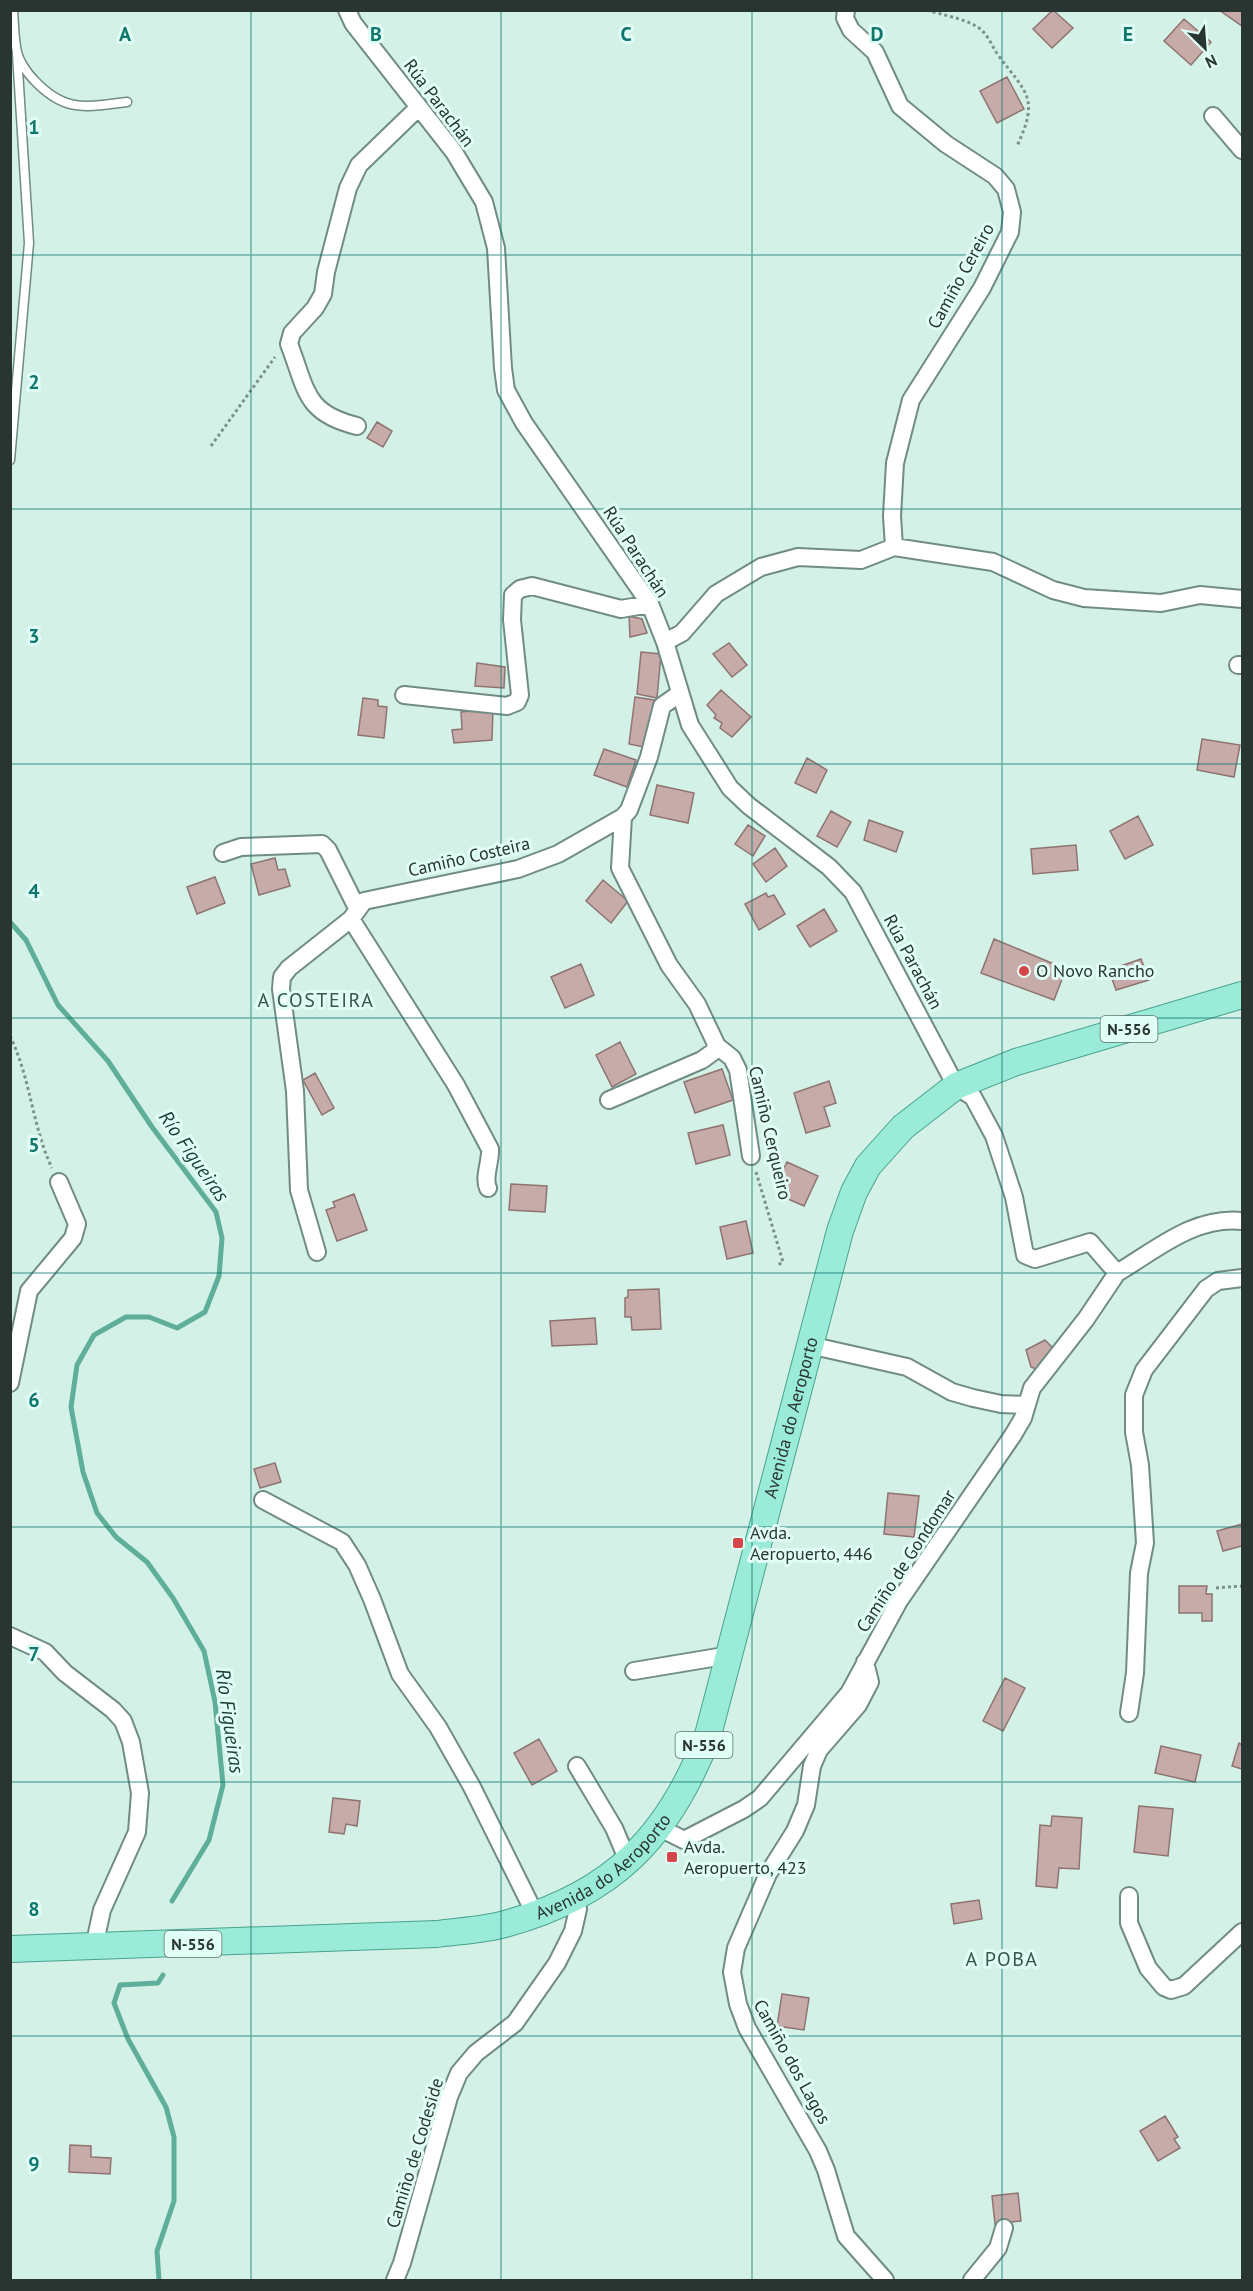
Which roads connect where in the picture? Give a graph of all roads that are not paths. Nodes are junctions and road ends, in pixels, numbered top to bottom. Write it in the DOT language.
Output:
graph roads {
  1 [pos="13,10"];
  2 [pos="846,10"];
  3 [pos="354,15"];
  4 [pos="17,54"];
  5 [pos="127,102"];
  6 [pos="419,107"];
  7 [pos="1213,116"];
  8 [pos="1242,150"];
  9 [pos="357,426"];
  10 [pos="10,460"];
  11 [pos="894,548"];
  12 [pos="1242,599"];
  13 [pos="650,604"];
  14 [pos="664,642"];
  15 [pos="679,694"];
  16 [pos="404,695"];
  17 [pos="623,817"];
  18 [pos="223,853"];
  19 [pos="354,913"];
  20 [pos="1242,995"];
  21 [pos="717,1046"];
  22 [pos="956,1086"];
  23 [pos="609,1100"];
  24 [pos="752,1156"];
  25 [pos="59,1182"];
  26 [pos="488,1188"];
  27 [pos="1242,1221"];
  28 [pos="317,1252"];
  29 [pos="1117,1273"];
  30 [pos="1242,1278"];
  31 [pos="809,1345"];
  32 [pos="10,1383"];
  33 [pos="1027,1405"];
  34 [pos="262,1500"];
  35 [pos="10,1636"];
  36 [pos="730,1655"];
  37 [pos="865,1662"];
  38 [pos="634,1671"];
  39 [pos="1129,1713"];
  40 [pos="577,1766"];
  41 [pos="660,1828"];
  42 [pos="628,1861"];
  43 [pos="1130,1896"];
  44 [pos="573,1898"];
  45 [pos="535,1914"];
  46 [pos="1242,1932"];
  47 [pos="94,1947"];
  48 [pos="10,1949"];
  49 [pos="1004,2228"];
  50 [pos="394,2280"];
  51 [pos="885,2280"];
  52 [pos="972,2280"];
  1 -- 4 [label="lane"];
  2 -- 11 [label="street, Camiño Cereiro"];
  3 -- 6 [label="street, Rúa Parachán"];
  4 -- 5 [label="lane"];
  4 -- 10 [label="lane"];
  6 -- 9 [label="street"];
  6 -- 13 [label="street, Rúa Parachán"];
  7 -- 8 [label="street"];
  11 -- 12 [label="street"];
  11 -- 14 [label="street"];
  13 -- 14 [label="street, Rúa Parachán"];
  13 -- 16 [label="street"];
  14 -- 15 [label="street, Rúa Parachán"];
  15 -- 17 [label="street"];
  15 -- 22 [label="street, Rúa Parachán"];
  17 -- 19 [label="street, Camiño Costeira"];
  17 -- 21 [label="street, Camiño Cerqueiro"];
  18 -- 19 [label="street"];
  19 -- 26 [label="street"];
  19 -- 28 [label="street, Camiño Costeira"];
  20 -- 22 [label="main road, Avenida do Aeroporto / N-556"];
  21 -- 23 [label="street"];
  21 -- 24 [label="street, Camiño Cerqueiro"];
  22 -- 29 [label="street"];
  22 -- 31 [label="main road, Avenida do Aeroporto / N-556"];
  25 -- 32 [label="street"];
  27 -- 29 [label="street, Camiño de Gondomar"];
  29 -- 33 [label="street, Camiño de Gondomar"];
  30 -- 39 [label="street"];
  31 -- 33 [label="street"];
  31 -- 36 [label="main road, Avenida do Aeroporto / N-556"];
  33 -- 37 [label="street, Camiño de Gondomar"];
  34 -- 45 [label="street"];
  35 -- 47 [label="street"];
  36 -- 38 [label="street"];
  36 -- 41 [label="main road, Avenida do Aeroporto / N-556"];
  37 -- 41 [label="street, Camiño de Gondomar"];
  37 -- 51 [label="street, Camiño dos Lagos"];
  40 -- 42 [label="street"];
  41 -- 42 [label="main road, Avenida do Aeroporto / N-556"];
  42 -- 44 [label="main road, Avenida do Aeroporto / N-556"];
  43 -- 46 [label="street"];
  44 -- 45 [label="main road, Avenida do Aeroporto / N-556"];
  44 -- 50 [label="street, Camiño de Codeside"];
  45 -- 47 [label="main road, Avenida do Aeroporto / N-556"];
  47 -- 48 [label="main road, Avenida do Aeroporto / N-556"];
  49 -- 52 [label="street"];
}
